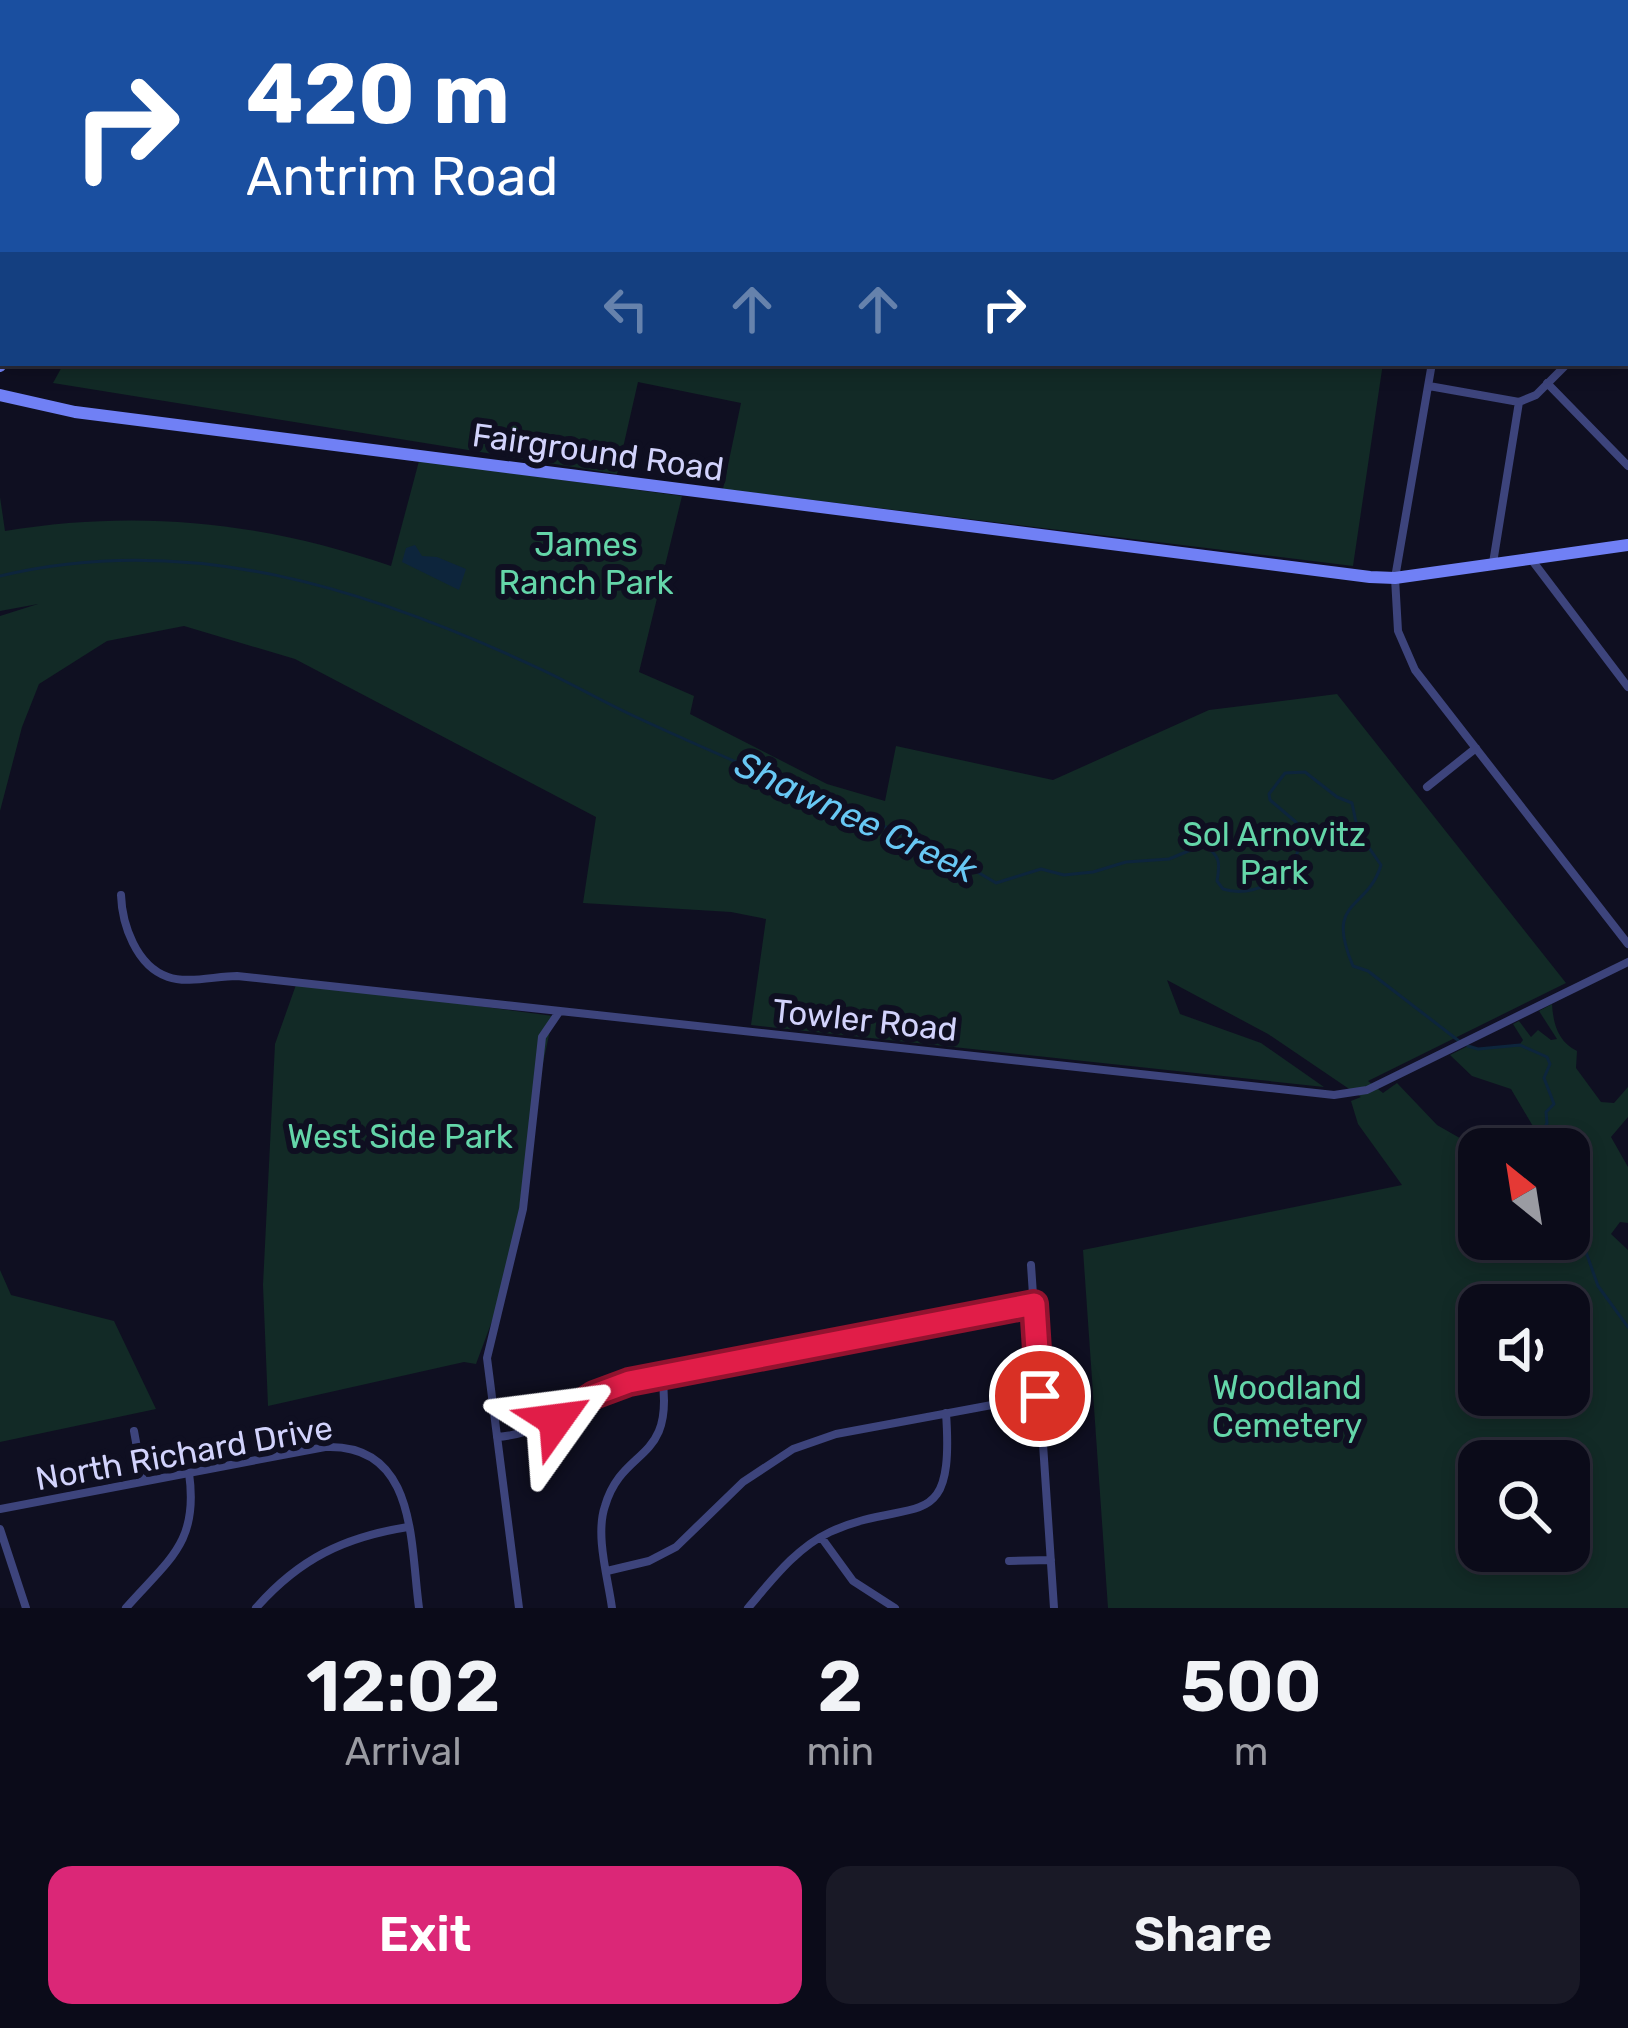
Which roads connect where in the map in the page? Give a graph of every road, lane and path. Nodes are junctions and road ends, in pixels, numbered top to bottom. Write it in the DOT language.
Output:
graph roads {
  1 [pos="1432,366"];
  2 [pos="1565,366"];
  3 [pos="1547,383"];
  4 [pos="1429,386"];
  5 [pos="0,395"];
  6 [pos="1519,402"];
  7 [pos="1628,466"];
  8 [pos="1628,545"];
  9 [pos="1530,558"];
  10 [pos="1493,563"];
  11 [pos="1395,578"];
  12 [pos="1628,687"];
  13 [pos="1476,748"];
  14 [pos="1427,787"];
  15 [pos="121,895"];
  16 [pos="1628,944"];
  17 [pos="1628,962"];
  18 [pos="559,1012"];
  19 [pos="1031,1265"];
  20 [pos="1034,1304"];
  21 [pos="662,1376"];
  22 [pos="1040,1396"];
  23 [pos="946,1413"];
  24 [pos="134,1431"];
  25 [pos="497,1437"];
  26 [pos="189,1473"];
  27 [pos="143,1481"];
  28 [pos="0,1509"];
  29 [pos="408,1527"];
  30 [pos="0,1529"];
  31 [pos="820,1537"];
  32 [pos="1051,1560"];
  33 [pos="1009,1562"];
  34 [pos="607,1571"];
  35 [pos="26,1608"];
  36 [pos="126,1608"];
  37 [pos="256,1608"];
  38 [pos="419,1608"];
  39 [pos="519,1608"];
  40 [pos="612,1608"];
  41 [pos="748,1608"];
  42 [pos="895,1608"];
  43 [pos="1054,1608"];
  1 -- 4 [label="street"];
  2 -- 3 [label="street"];
  3 -- 6 [label="street"];
  3 -- 7 [label="street"];
  4 -- 6 [label="street"];
  4 -- 11 [label="street"];
  5 -- 11 [label="street, Fairground Road"];
  6 -- 10 [label="street"];
  8 -- 9 [label="street, Fairground Road"];
  9 -- 10 [label="street, Fairground Road"];
  9 -- 12 [label="street"];
  10 -- 11 [label="street, Fairground Road"];
  11 -- 13 [label="street"];
  13 -- 14 [label="street"];
  13 -- 16 [label="street"];
  15 -- 18 [label="street, Towler Road"];
  17 -- 18 [label="street, Towler Road"];
  18 -- 25 [label="street"];
  19 -- 20 [label="street"];
  20 -- 21 [label="street"];
  20 -- 22 [label="street"];
  21 -- 25 [label="street"];
  21 -- 34 [label="street"];
  22 -- 23 [label="street"];
  22 -- 32 [label="street"];
  23 -- 31 [label="street"];
  23 -- 34 [label="street"];
  24 -- 27 [label="street"];
  25 -- 39 [label="street"];
  26 -- 27 [label="street, North Richard Drive"];
  26 -- 29 [label="street, North Richard Drive"];
  26 -- 36 [label="street"];
  27 -- 28 [label="street, North Richard Drive"];
  29 -- 37 [label="street"];
  29 -- 38 [label="street"];
  30 -- 35 [label="street"];
  31 -- 41 [label="street"];
  31 -- 42 [label="street"];
  32 -- 33 [label="street"];
  32 -- 43 [label="street"];
  34 -- 40 [label="street"];
}
